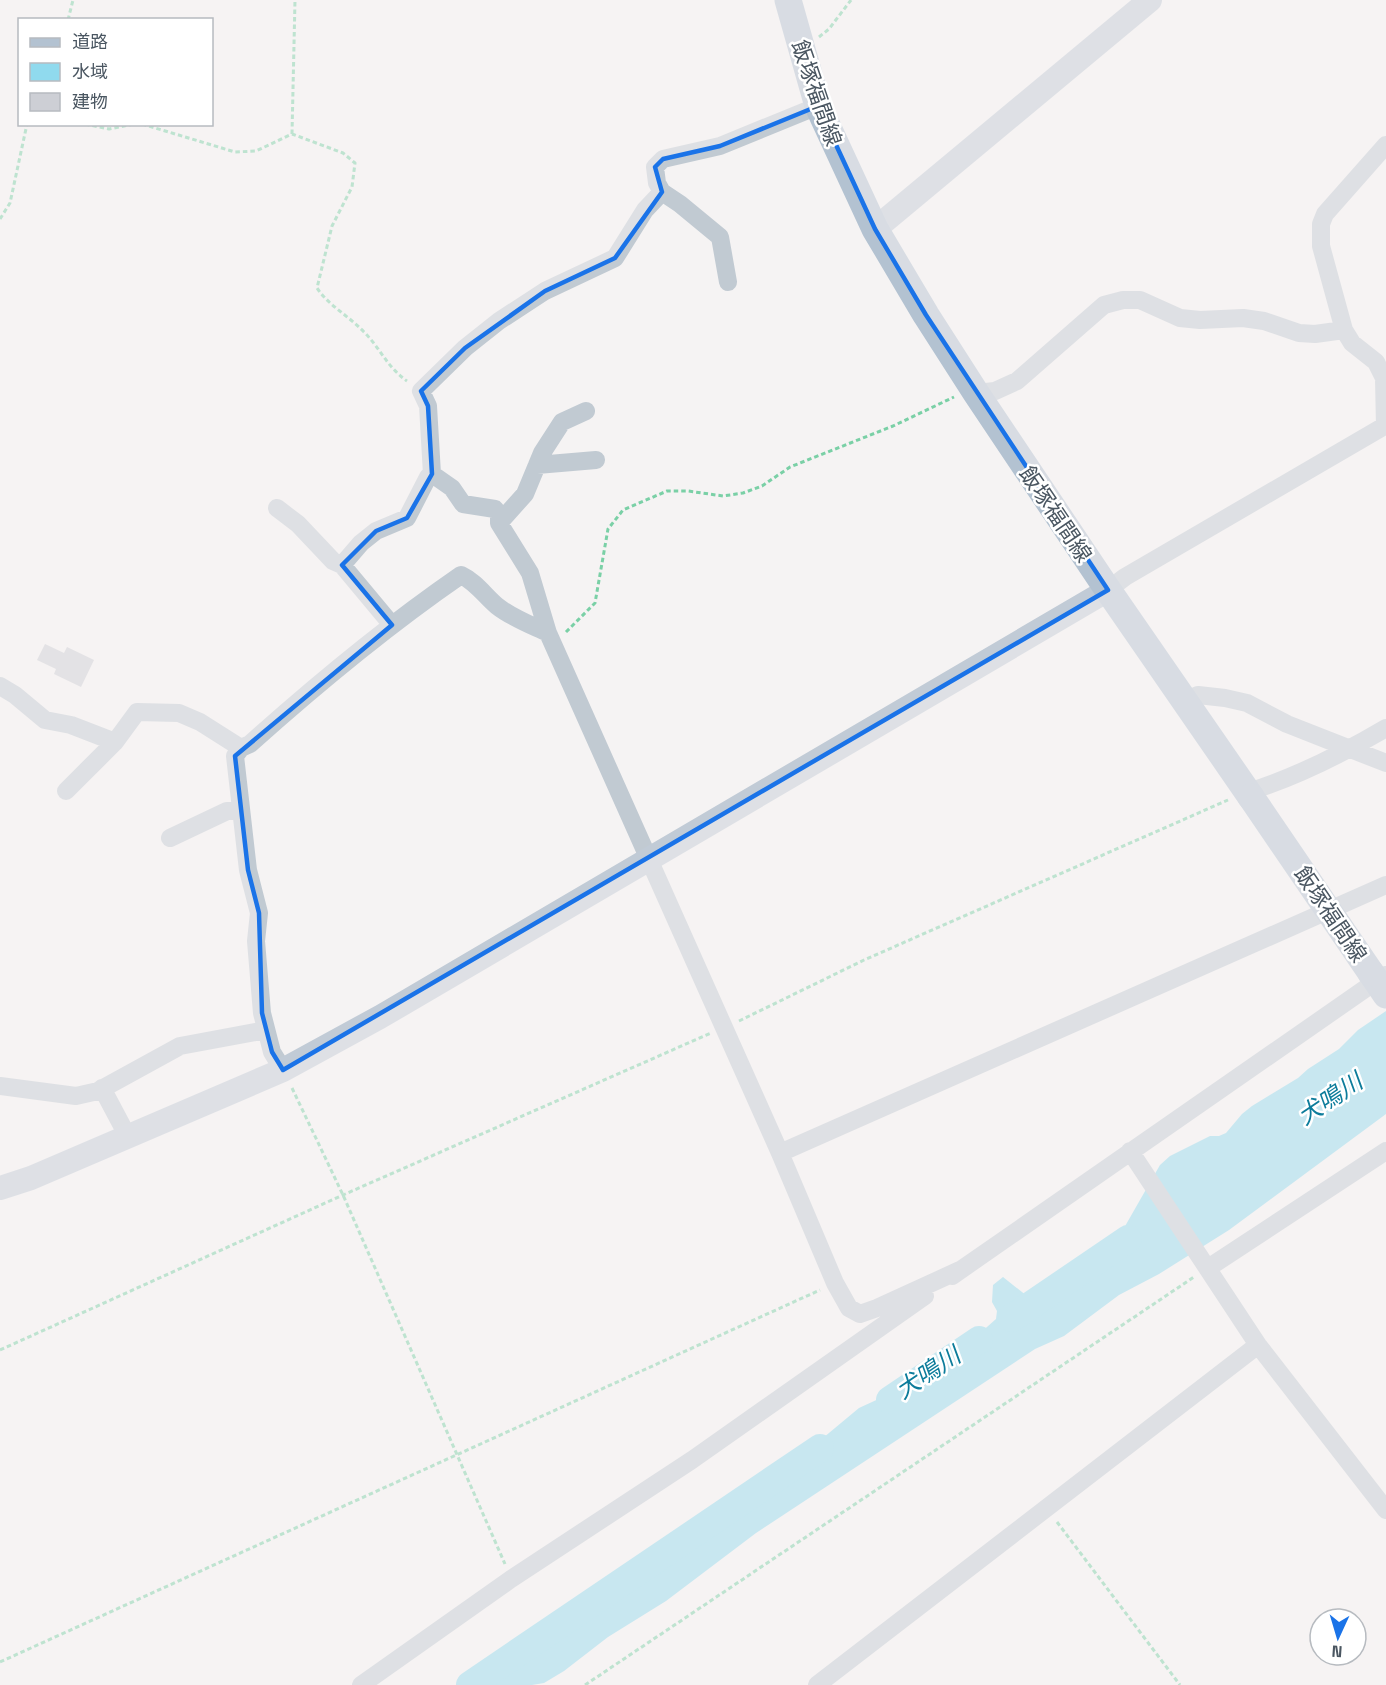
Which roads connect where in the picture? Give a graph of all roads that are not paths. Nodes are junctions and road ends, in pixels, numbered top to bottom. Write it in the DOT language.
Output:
graph roads {
  1 [pos="788,0"];
  2 [pos="1150,0"];
  3 [pos="818,106"];
  4 [pos="1386,145"];
  5 [pos="662,192"];
  6 [pos="875,229"];
  7 [pos="728,282"];
  8 [pos="1344,330"];
  9 [pos="976,393"];
  10 [pos="586,411"];
  11 [pos="1386,425"];
  12 [pos="596,460"];
  13 [pos="537,465"];
  14 [pos="432,474"];
  15 [pos="277,508"];
  16 [pos="499,523"];
  17 [pos="342,565"];
  18 [pos="1108,590"];
  19 [pos="392,625"];
  20 [pos="550,639"];
  21 [pos="0,686"];
  22 [pos="1185,701"];
  23 [pos="1386,728"];
  24 [pos="115,742"];
  25 [pos="241,748"];
  26 [pos="1349,750"];
  27 [pos="1386,763"];
  28 [pos="66,791"];
  29 [pos="1249,794"];
  30 [pos="241,811"];
  31 [pos="170,838"];
  32 [pos="649,858"];
  33 [pos="1386,885"];
  34 [pos="1380,982"];
  35 [pos="266,1030"];
  36 [pos="283,1070"];
  37 [pos="0,1086"];
  38 [pos="102,1088"];
  39 [pos="128,1137"];
  40 [pos="1130,1151"];
  41 [pos="1386,1151"];
  42 [pos="780,1153"];
  43 [pos="0,1188"];
  44 [pos="1208,1268"];
  45 [pos="960,1270"];
  46 [pos="1258,1345"];
  47 [pos="1386,1510"];
  48 [pos="361,1685"];
  49 [pos="817,1685"];
  1 -- 3 [label="main road, 飯塚福間線"];
  2 -- 6 [label="street"];
  3 -- 5 [label="street"];
  3 -- 6 [label="main road, 飯塚福間線"];
  4 -- 8 [label="street"];
  5 -- 7 [label="street"];
  5 -- 14 [label="street"];
  6 -- 9 [label="main road, 飯塚福間線"];
  8 -- 9 [label="street"];
  8 -- 11 [label="street"];
  9 -- 18 [label="main road, 飯塚福間線"];
  10 -- 13 [label="street"];
  11 -- 18 [label="street"];
  12 -- 13 [label="street"];
  13 -- 16 [label="street"];
  14 -- 16 [label="street"];
  14 -- 17 [label="street"];
  15 -- 17 [label="street"];
  16 -- 20 [label="street"];
  17 -- 19 [label="street"];
  18 -- 22 [label="main road, 飯塚福間線"];
  18 -- 32 [label="street"];
  19 -- 20 [label="street"];
  19 -- 25 [label="street"];
  20 -- 32 [label="street"];
  21 -- 24 [label="street"];
  22 -- 26 [label="street"];
  22 -- 29 [label="main road, 飯塚福間線"];
  23 -- 26 [label="street"];
  24 -- 25 [label="street"];
  24 -- 28 [label="street"];
  25 -- 30 [label="street"];
  26 -- 27 [label="street"];
  26 -- 29 [label="street"];
  29 -- 34 [label="main road, 飯塚福間線, bridge"];
  30 -- 31 [label="street"];
  30 -- 35 [label="street"];
  32 -- 36 [label="street"];
  32 -- 42 [label="street"];
  33 -- 42 [label="street"];
  34 -- 40 [label="street"];
  35 -- 36 [label="street"];
  35 -- 38 [label="street"];
  36 -- 39 [label="street"];
  37 -- 38 [label="street"];
  38 -- 39 [label="street"];
  39 -- 43 [label="street"];
  40 -- 44 [label="street"];
  40 -- 45 [label="street"];
  41 -- 44 [label="street"];
  42 -- 45 [label="street"];
  44 -- 46 [label="street"];
  45 -- 48 [label="street"];
  46 -- 47 [label="street"];
  46 -- 49 [label="street"];
}
